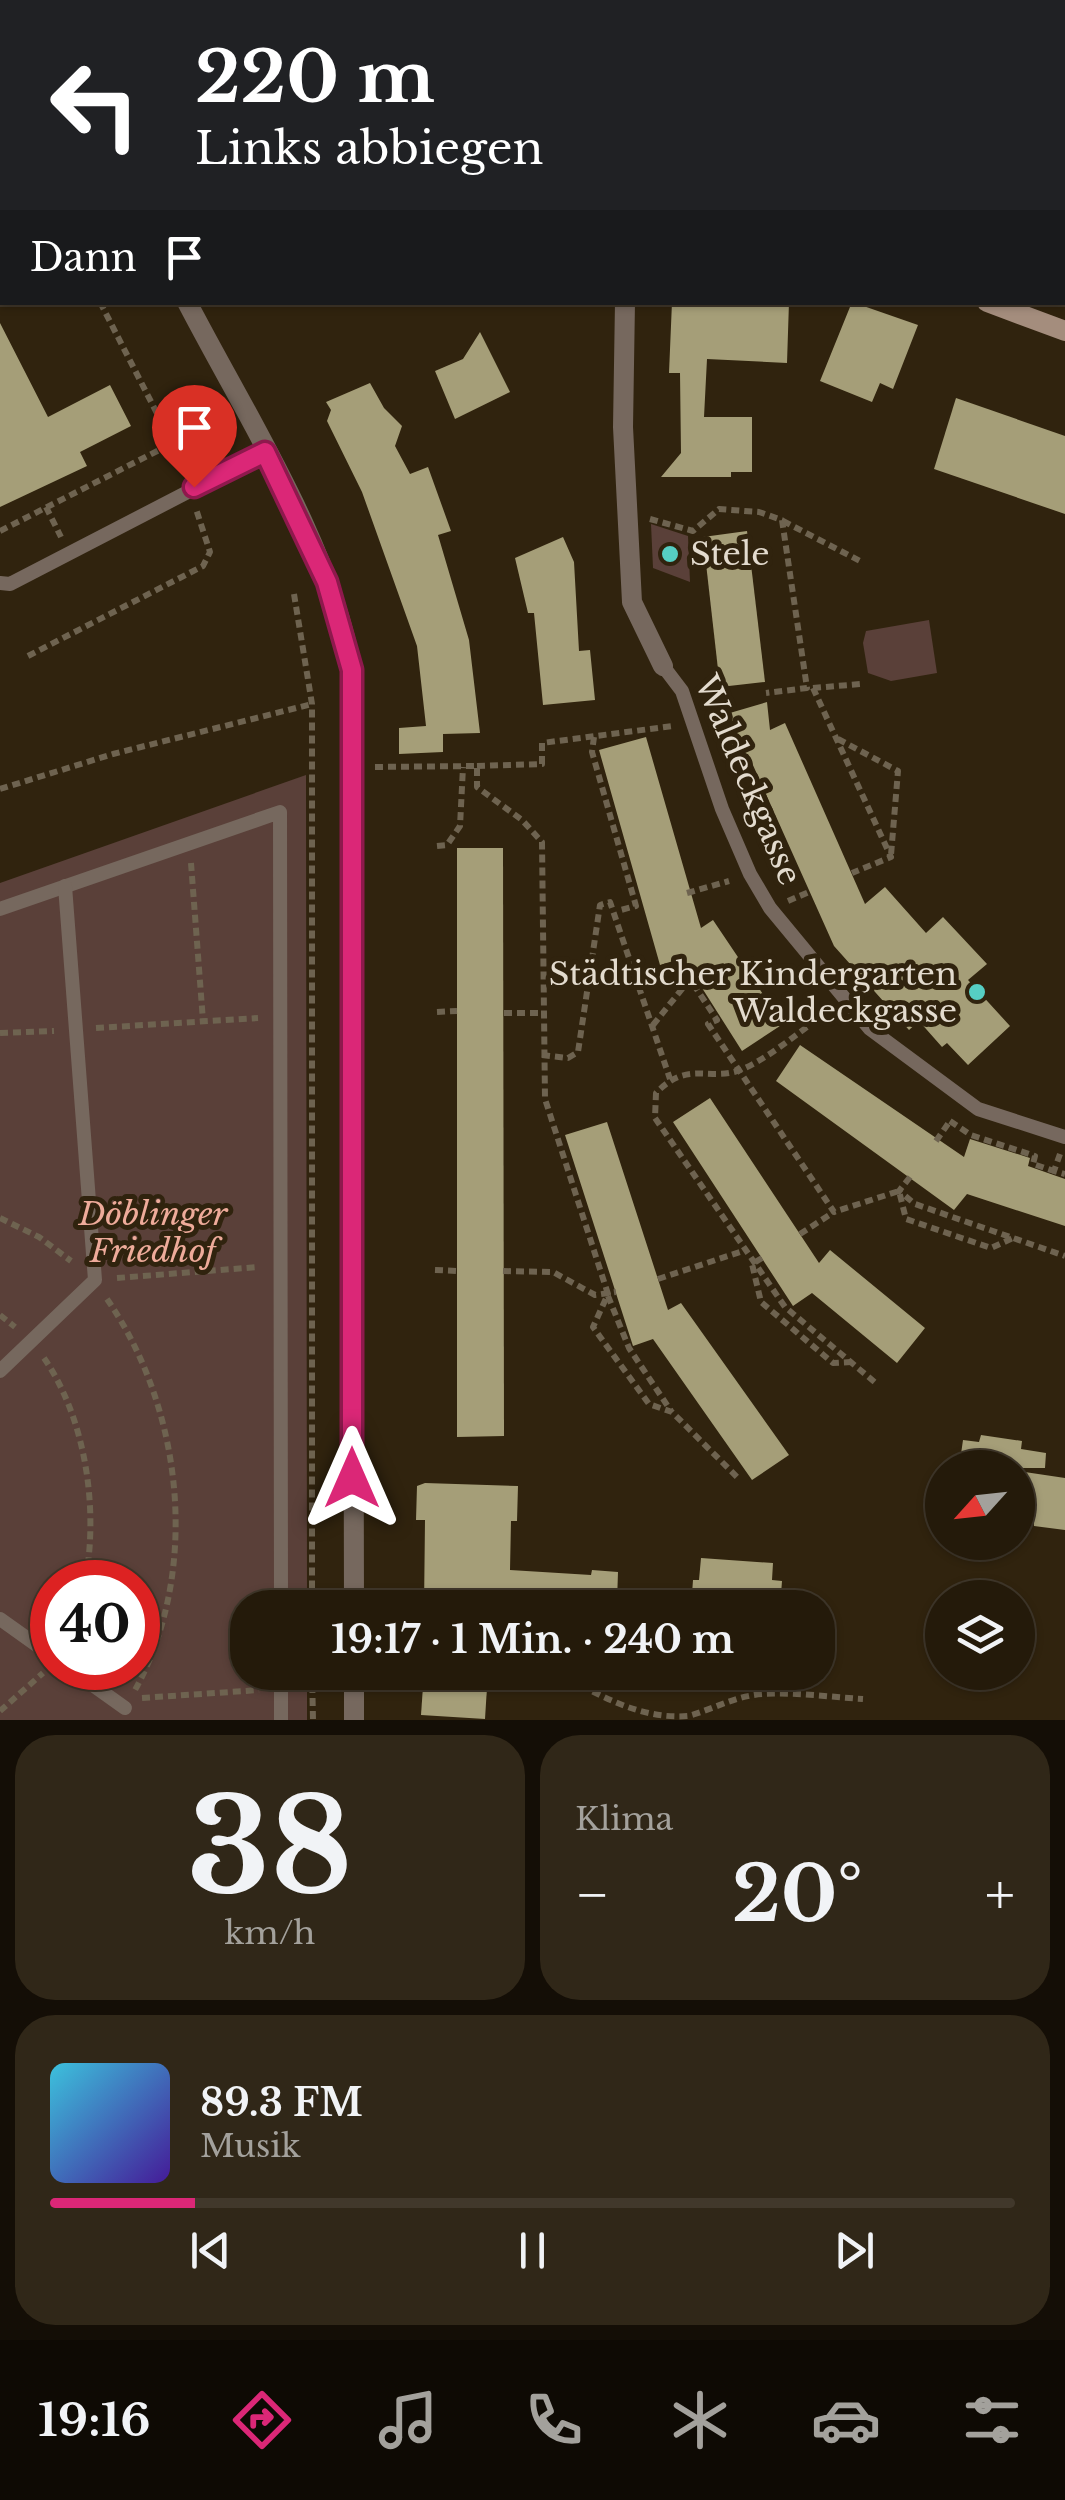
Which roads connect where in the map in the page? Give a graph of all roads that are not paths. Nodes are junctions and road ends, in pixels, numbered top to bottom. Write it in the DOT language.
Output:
graph roads {
  1 [pos="189,305"];
  2 [pos="625,305"];
  3 [pos="995,305"];
  4 [pos="1065,330"];
  5 [pos="265,452"];
  6 [pos="0,582"];
  7 [pos="663,666"];
  8 [pos="65,886"];
  9 [pos="0,909"];
  10 [pos="1065,1138"];
  11 [pos="0,1371"];
  12 [pos="281,1590"];
  13 [pos="354,1590"];
  14 [pos="0,1619"];
  15 [pos="30,1642"];
  16 [pos="100,1690"];
  17 [pos="281,1690"];
  18 [pos="354,1690"];
  19 [pos="125,1708"];
  20 [pos="280,1720"];
  21 [pos="354,1720"];
  1 -- 5 [label="street"];
  2 -- 7 [label="street, Waldeckgasse"];
  3 -- 4 [label="main road"];
  5 -- 6 [label="lane"];
  5 -- 13 [label="street"];
  7 -- 10 [label="lane, Waldeckgasse"];
  8 -- 9 [label="lane"];
  8 -- 11 [label="lane"];
  8 -- 12 [label="lane"];
  14 -- 15 [label="lane"];
  16 -- 19 [label="lane"];
  17 -- 20 [label="lane"];
  18 -- 21 [label="street"];
}
